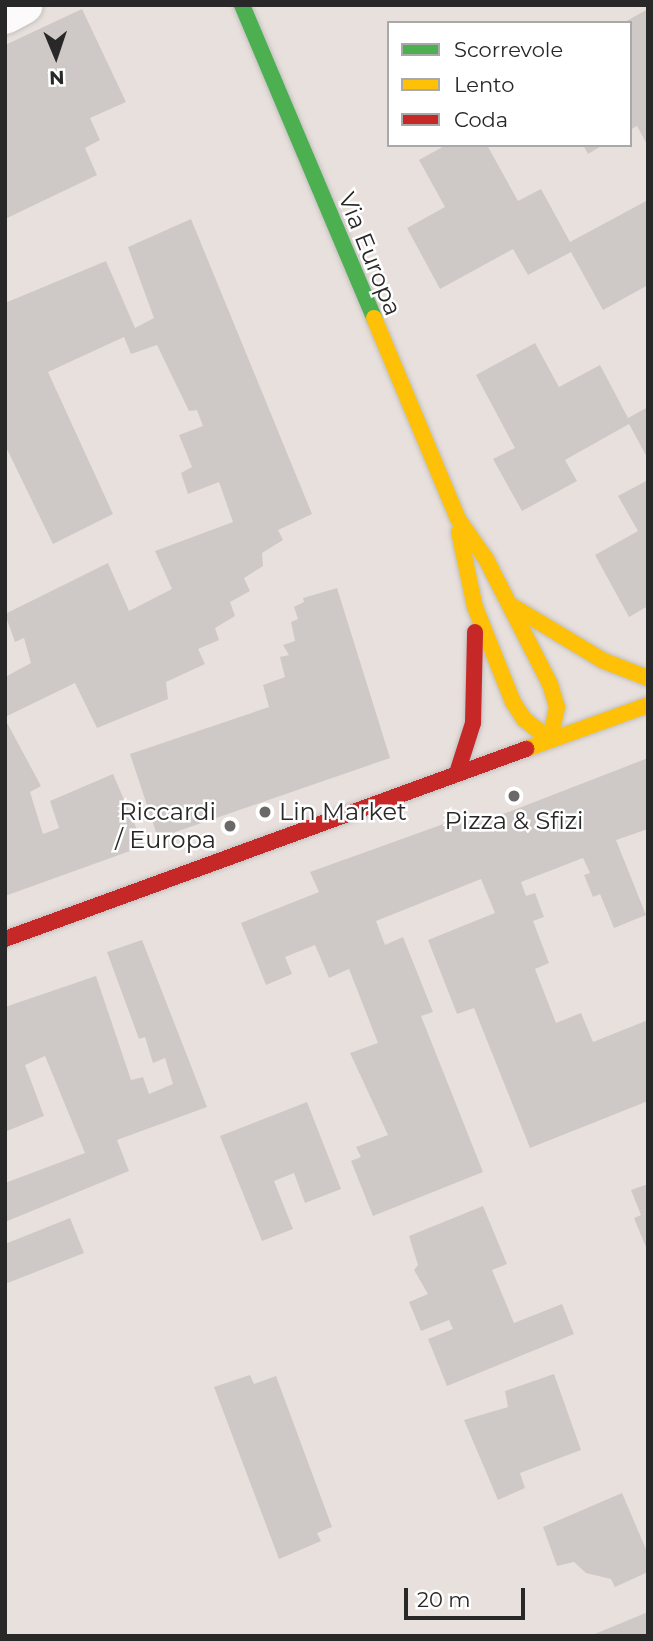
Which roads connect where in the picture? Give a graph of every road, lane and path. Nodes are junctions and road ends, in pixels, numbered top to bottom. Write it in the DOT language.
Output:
graph roads {
  1 [pos="24,5"];
  2 [pos="243,5"];
  3 [pos="5,15"];
  4 [pos="458,519"];
  5 [pos="475,607"];
  6 [pos="513,607"];
  7 [pos="648,678"];
  8 [pos="648,705"];
  9 [pos="550,740"];
  10 [pos="458,771"];
  11 [pos="5,939"];
  1 -- 3 [label="street"];
  2 -- 4 [label="street, Via Europa"];
  4 -- 5 [label="street, Via Europa"];
  4 -- 6 [label="street, Via Europa"];
  5 -- 9 [label="street, Via Europa"];
  5 -- 10 [label="street"];
  6 -- 7 [label="street"];
  6 -- 9 [label="street, Via Europa"];
  8 -- 9 [label="street"];
  9 -- 10 [label="street"];
  10 -- 11 [label="street"];
}
